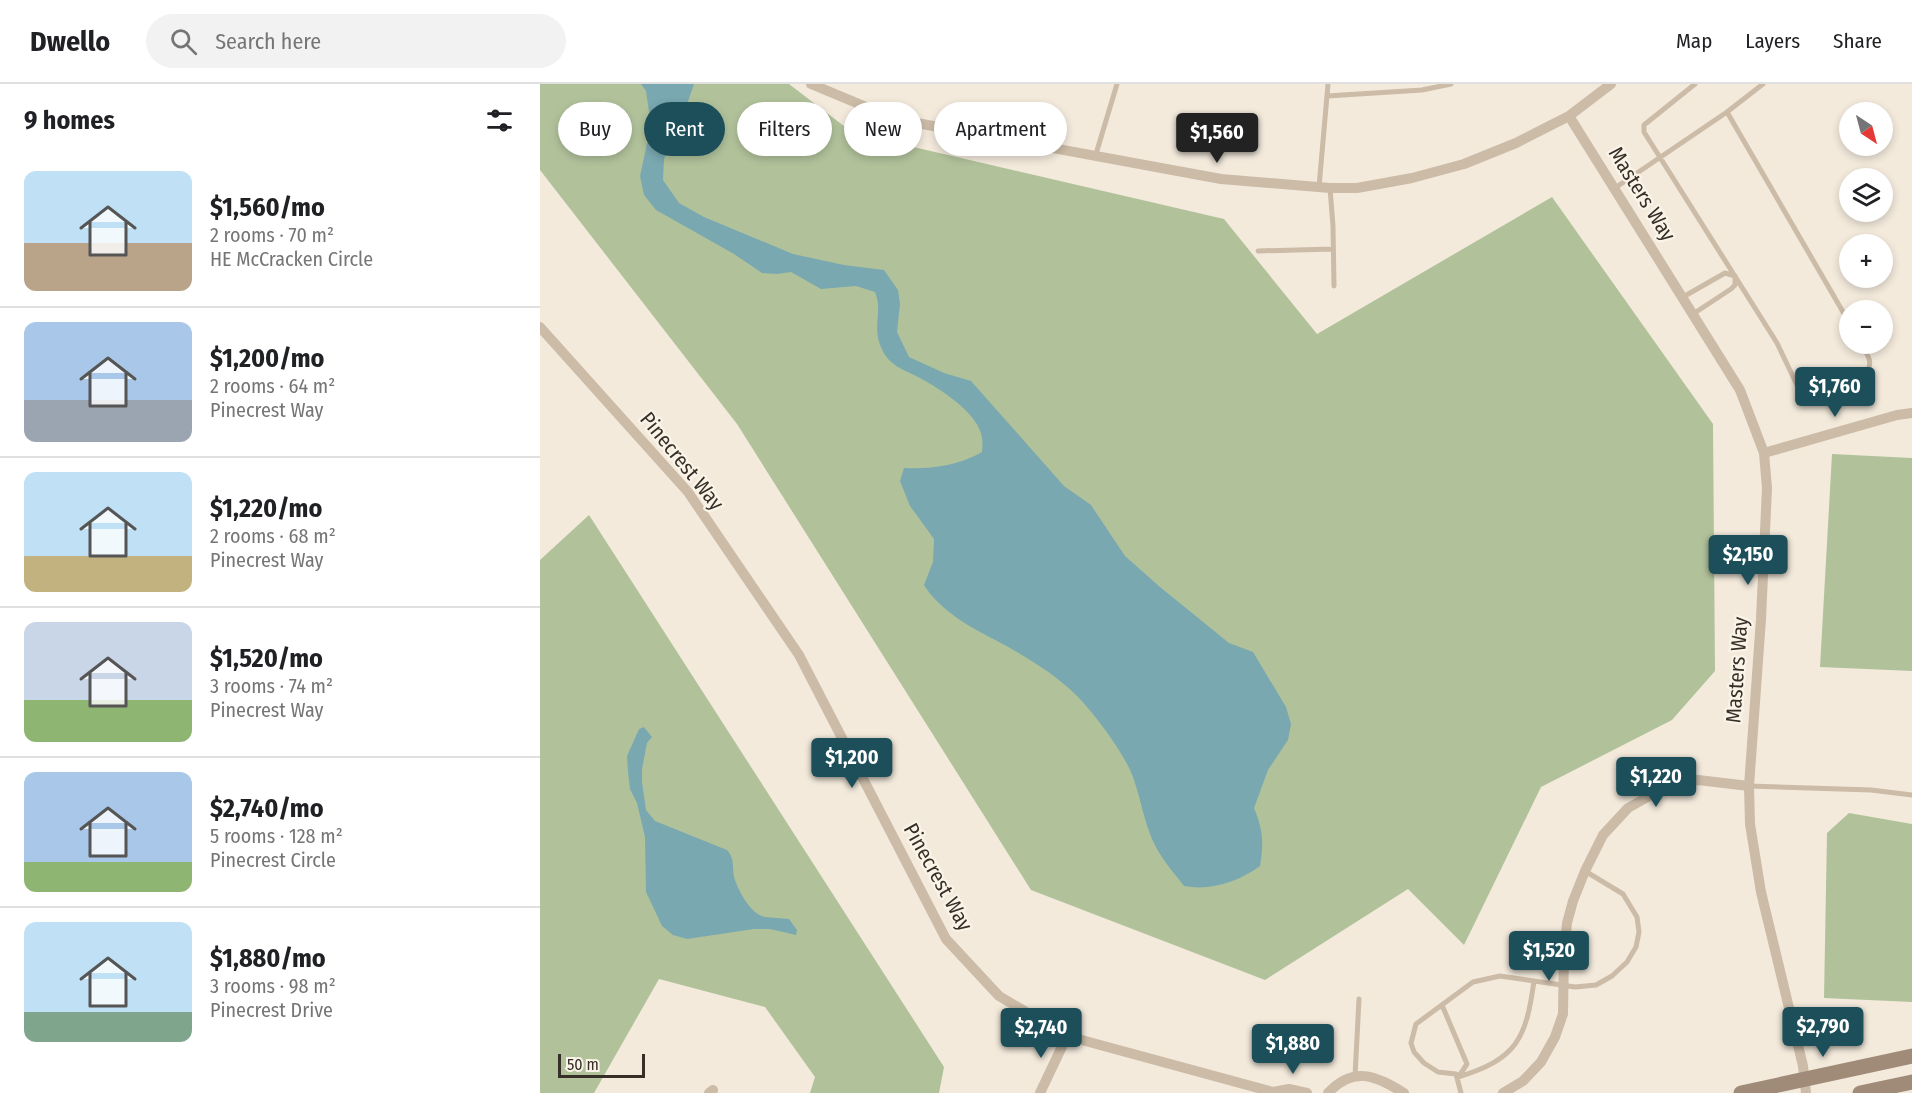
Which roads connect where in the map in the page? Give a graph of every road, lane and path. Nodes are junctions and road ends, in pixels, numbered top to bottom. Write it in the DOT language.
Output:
graph roads {
  1 [pos="811,84"];
  2 [pos="1118,84"];
  3 [pos="1328,84"];
  4 [pos="1451,84"];
  5 [pos="1611,84"];
  6 [pos="1695,84"];
  7 [pos="1763,84"];
  8 [pos="1327,96"];
  9 [pos="1727,112"];
  10 [pos="1569,116"];
  11 [pos="1096,154"];
  12 [pos="1661,157"];
  13 [pos="1324,188"];
  14 [pos="1615,188"];
  15 [pos="1332,249"];
  16 [pos="1258,251"];
  17 [pos="1735,276"];
  18 [pos="1334,286"];
  19 [pos="1683,297"];
  20 [pos="1839,305"];
  21 [pos="1694,314"];
  22 [pos="540,327"];
  23 [pos="1867,354"];
  24 [pos="1912,413"];
  25 [pos="1764,453"];
  26 [pos="1749,786"];
  27 [pos="1912,795"];
  28 [pos="1585,871"];
  29 [pos="1534,981"];
  30 [pos="1563,985"];
  31 [pos="1359,999"];
  32 [pos="1442,1005"];
  33 [pos="1067,1036"];
  34 [pos="1912,1056"];
  35 [pos="1355,1076"];
  36 [pos="1458,1077"];
  37 [pos="1912,1082"];
  38 [pos="1806,1086"];
  39 [pos="1040,1093"];
  40 [pos="1273,1093"];
  41 [pos="1307,1093"];
  42 [pos="1328,1093"];
  43 [pos="1404,1093"];
  44 [pos="1461,1093"];
  45 [pos="1503,1093"];
  46 [pos="1741,1093"];
  47 [pos="1860,1093"];
  1 -- 11 [label="street"];
  2 -- 11 [label="lane"];
  3 -- 8 [label="lane"];
  4 -- 8 [label="lane"];
  5 -- 10 [label="street"];
  6 -- 12 [label="lane"];
  7 -- 9 [label="lane"];
  8 -- 13 [label="lane"];
  9 -- 12 [label="lane"];
  9 -- 20 [label="lane"];
  10 -- 13 [label="street"];
  10 -- 14 [label="street, Masters Way"];
  11 -- 13 [label="street"];
  12 -- 14 [label="lane"];
  12 -- 17 [label="lane"];
  13 -- 15 [label="lane"];
  14 -- 19 [label="street, Masters Way"];
  15 -- 16 [label="lane"];
  15 -- 18 [label="lane"];
  17 -- 19 [label="lane"];
  17 -- 21 [label="lane"];
  17 -- 23 [label="lane"];
  19 -- 21 [label="street, Masters Way"];
  21 -- 25 [label="street, Masters Way"];
  22 -- 33 [label="street, Pinecrest Way"];
  24 -- 25 [label="street"];
  25 -- 26 [label="street, Masters Way"];
  26 -- 27 [label="lane"];
  26 -- 28 [label="street"];
  26 -- 38 [label="street, Masters Way"];
  28 -- 30 [label="street"];
  28 -- 30 [label="lane"];
  29 -- 30 [label="lane"];
  29 -- 32 [label="lane"];
  29 -- 36 [label="lane"];
  30 -- 45 [label="street"];
  31 -- 35 [label="lane"];
  32 -- 36 [label="lane"];
  32 -- 36 [label="lane"];
  33 -- 39 [label="street"];
  33 -- 40 [label="street, Pinecrest Way"];
  34 -- 38 [label="main road"];
  35 -- 42 [label="street"];
  35 -- 43 [label="street"];
  36 -- 44 [label="lane"];
  37 -- 47 [label="main road"];
  38 -- 46 [label="main road"];
  40 -- 41 [label="street, Pinecrest Way"];
}
